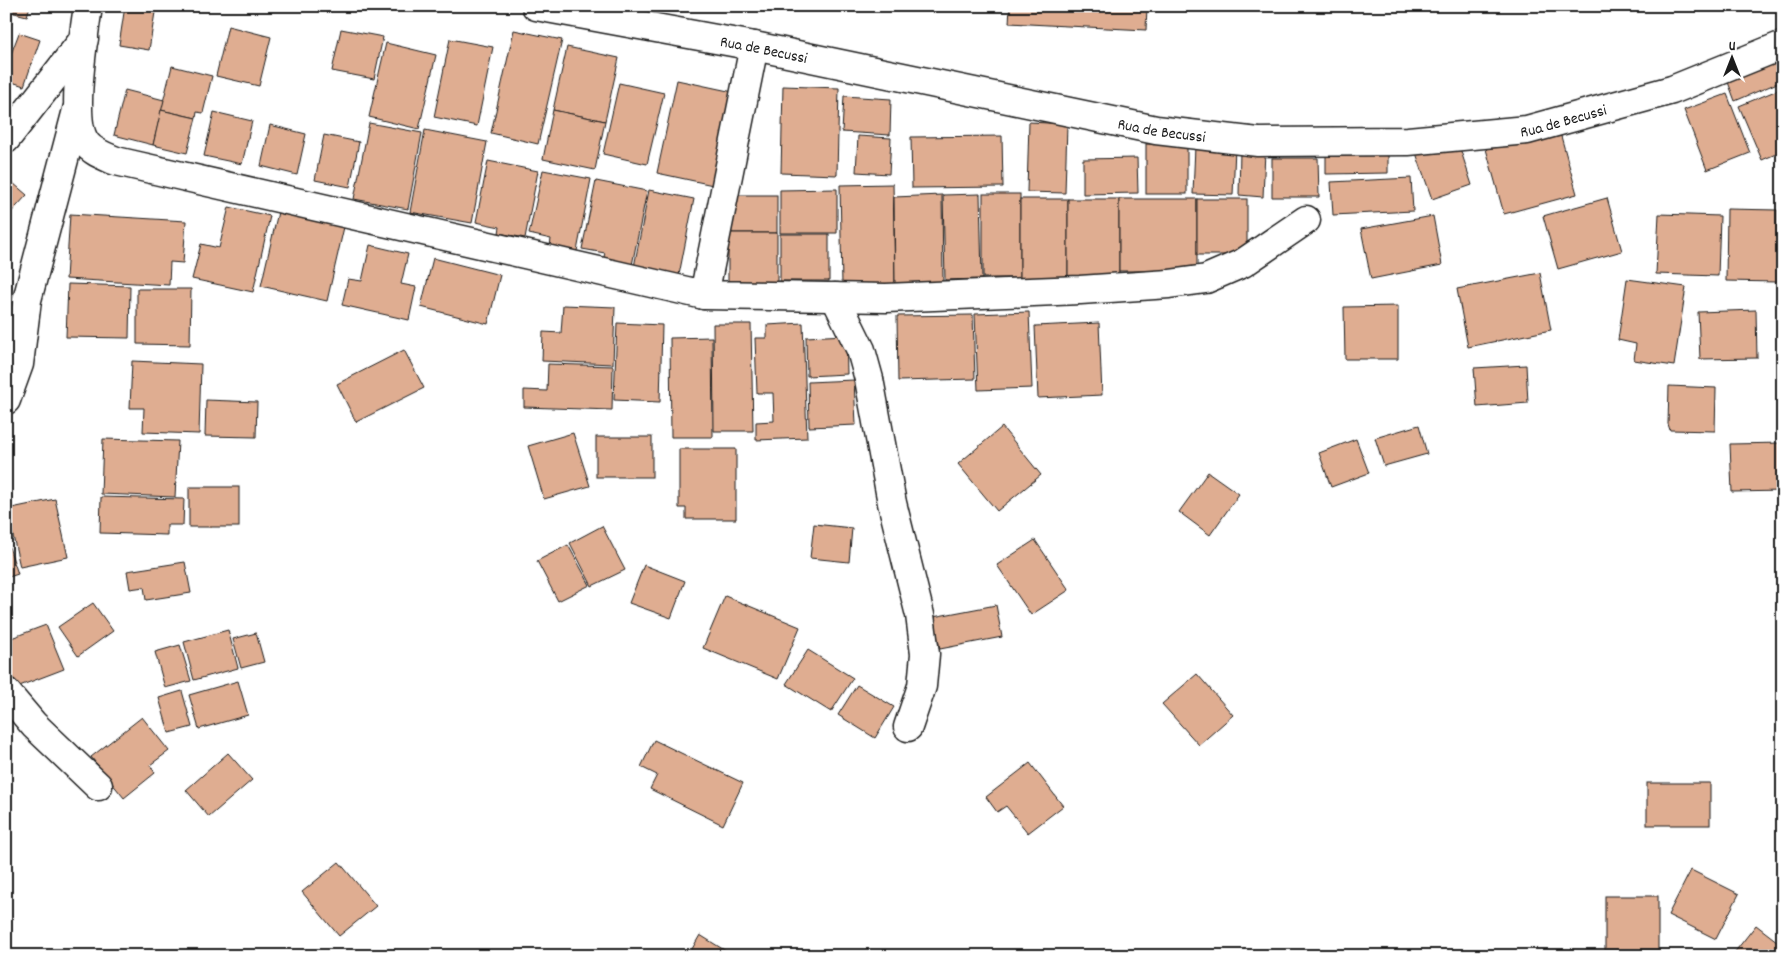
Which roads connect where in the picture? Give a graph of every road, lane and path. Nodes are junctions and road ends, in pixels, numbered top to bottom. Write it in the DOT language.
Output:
graph roads {
  1 [pos="88,6"];
  2 [pos="536,6"];
  3 [pos="84,39"];
  4 [pos="1783,44"];
  5 [pos="754,46"];
  6 [pos="78,108"];
  7 [pos="6,139"];
  8 [pos="1306,220"];
  9 [pos="704,295"];
  10 [pos="835,297"];
  11 [pos="6,400"];
  12 [pos="6,692"];
  13 [pos="908,727"];
  14 [pos="98,786"];
  1 -- 3 [label="street"];
  2 -- 5 [label="street, Rua de Becussi"];
  3 -- 6 [label="street"];
  3 -- 7 [label="street"];
  4 -- 5 [label="street, Rua de Becussi"];
  5 -- 9 [label="street"];
  6 -- 9 [label="street"];
  6 -- 11 [label="street"];
  8 -- 10 [label="street"];
  9 -- 10 [label="street"];
  10 -- 13 [label="street"];
  12 -- 14 [label="street"];
}
